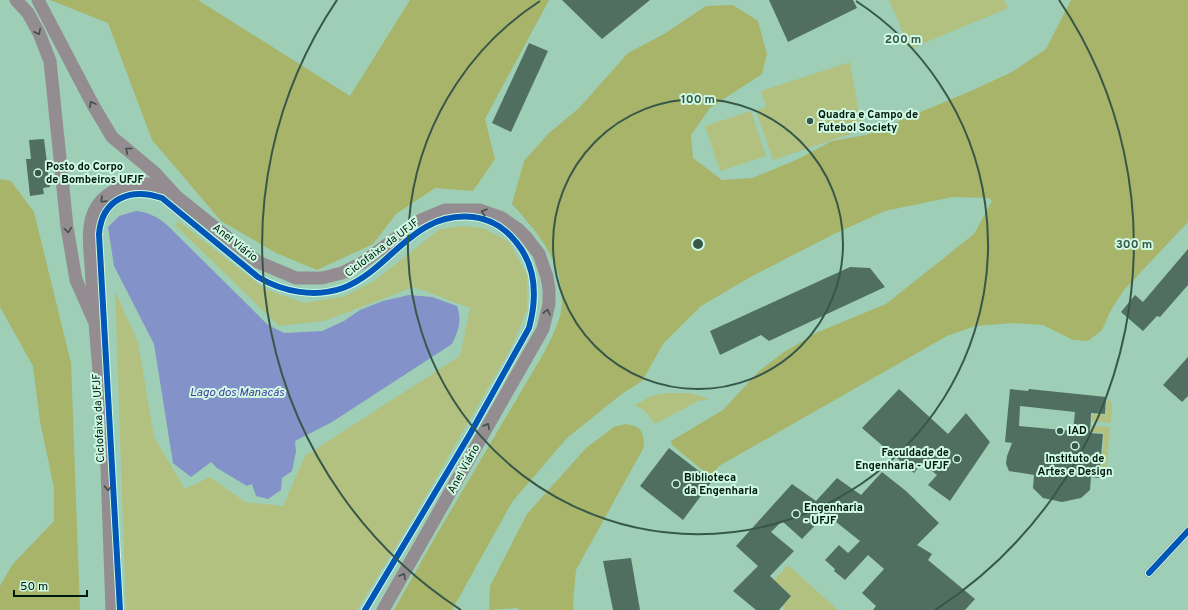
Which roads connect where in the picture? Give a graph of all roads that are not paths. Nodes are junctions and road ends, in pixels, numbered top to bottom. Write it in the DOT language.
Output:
graph roads {
  1 [pos="16,0"];
  2 [pos="38,0"];
  3 [pos="176,196"];
  4 [pos="95,323"];
  5 [pos="1188,531"];
  6 [pos="1149,573"];
  7 [pos="112,610"];
  8 [pos="383,610"];
  1 -- 4 [label="main road, one-way"];
  3 -- 2 [label="main road, Anel Viário, one-way"];
  3 -- 4 [label="main road, one-way"];
  8 -- 3 [label="main road, Anel Viário, one-way"];
  4 -- 7 [label="main road, one-way"];
  5 -- 6 [label="street"];
}
